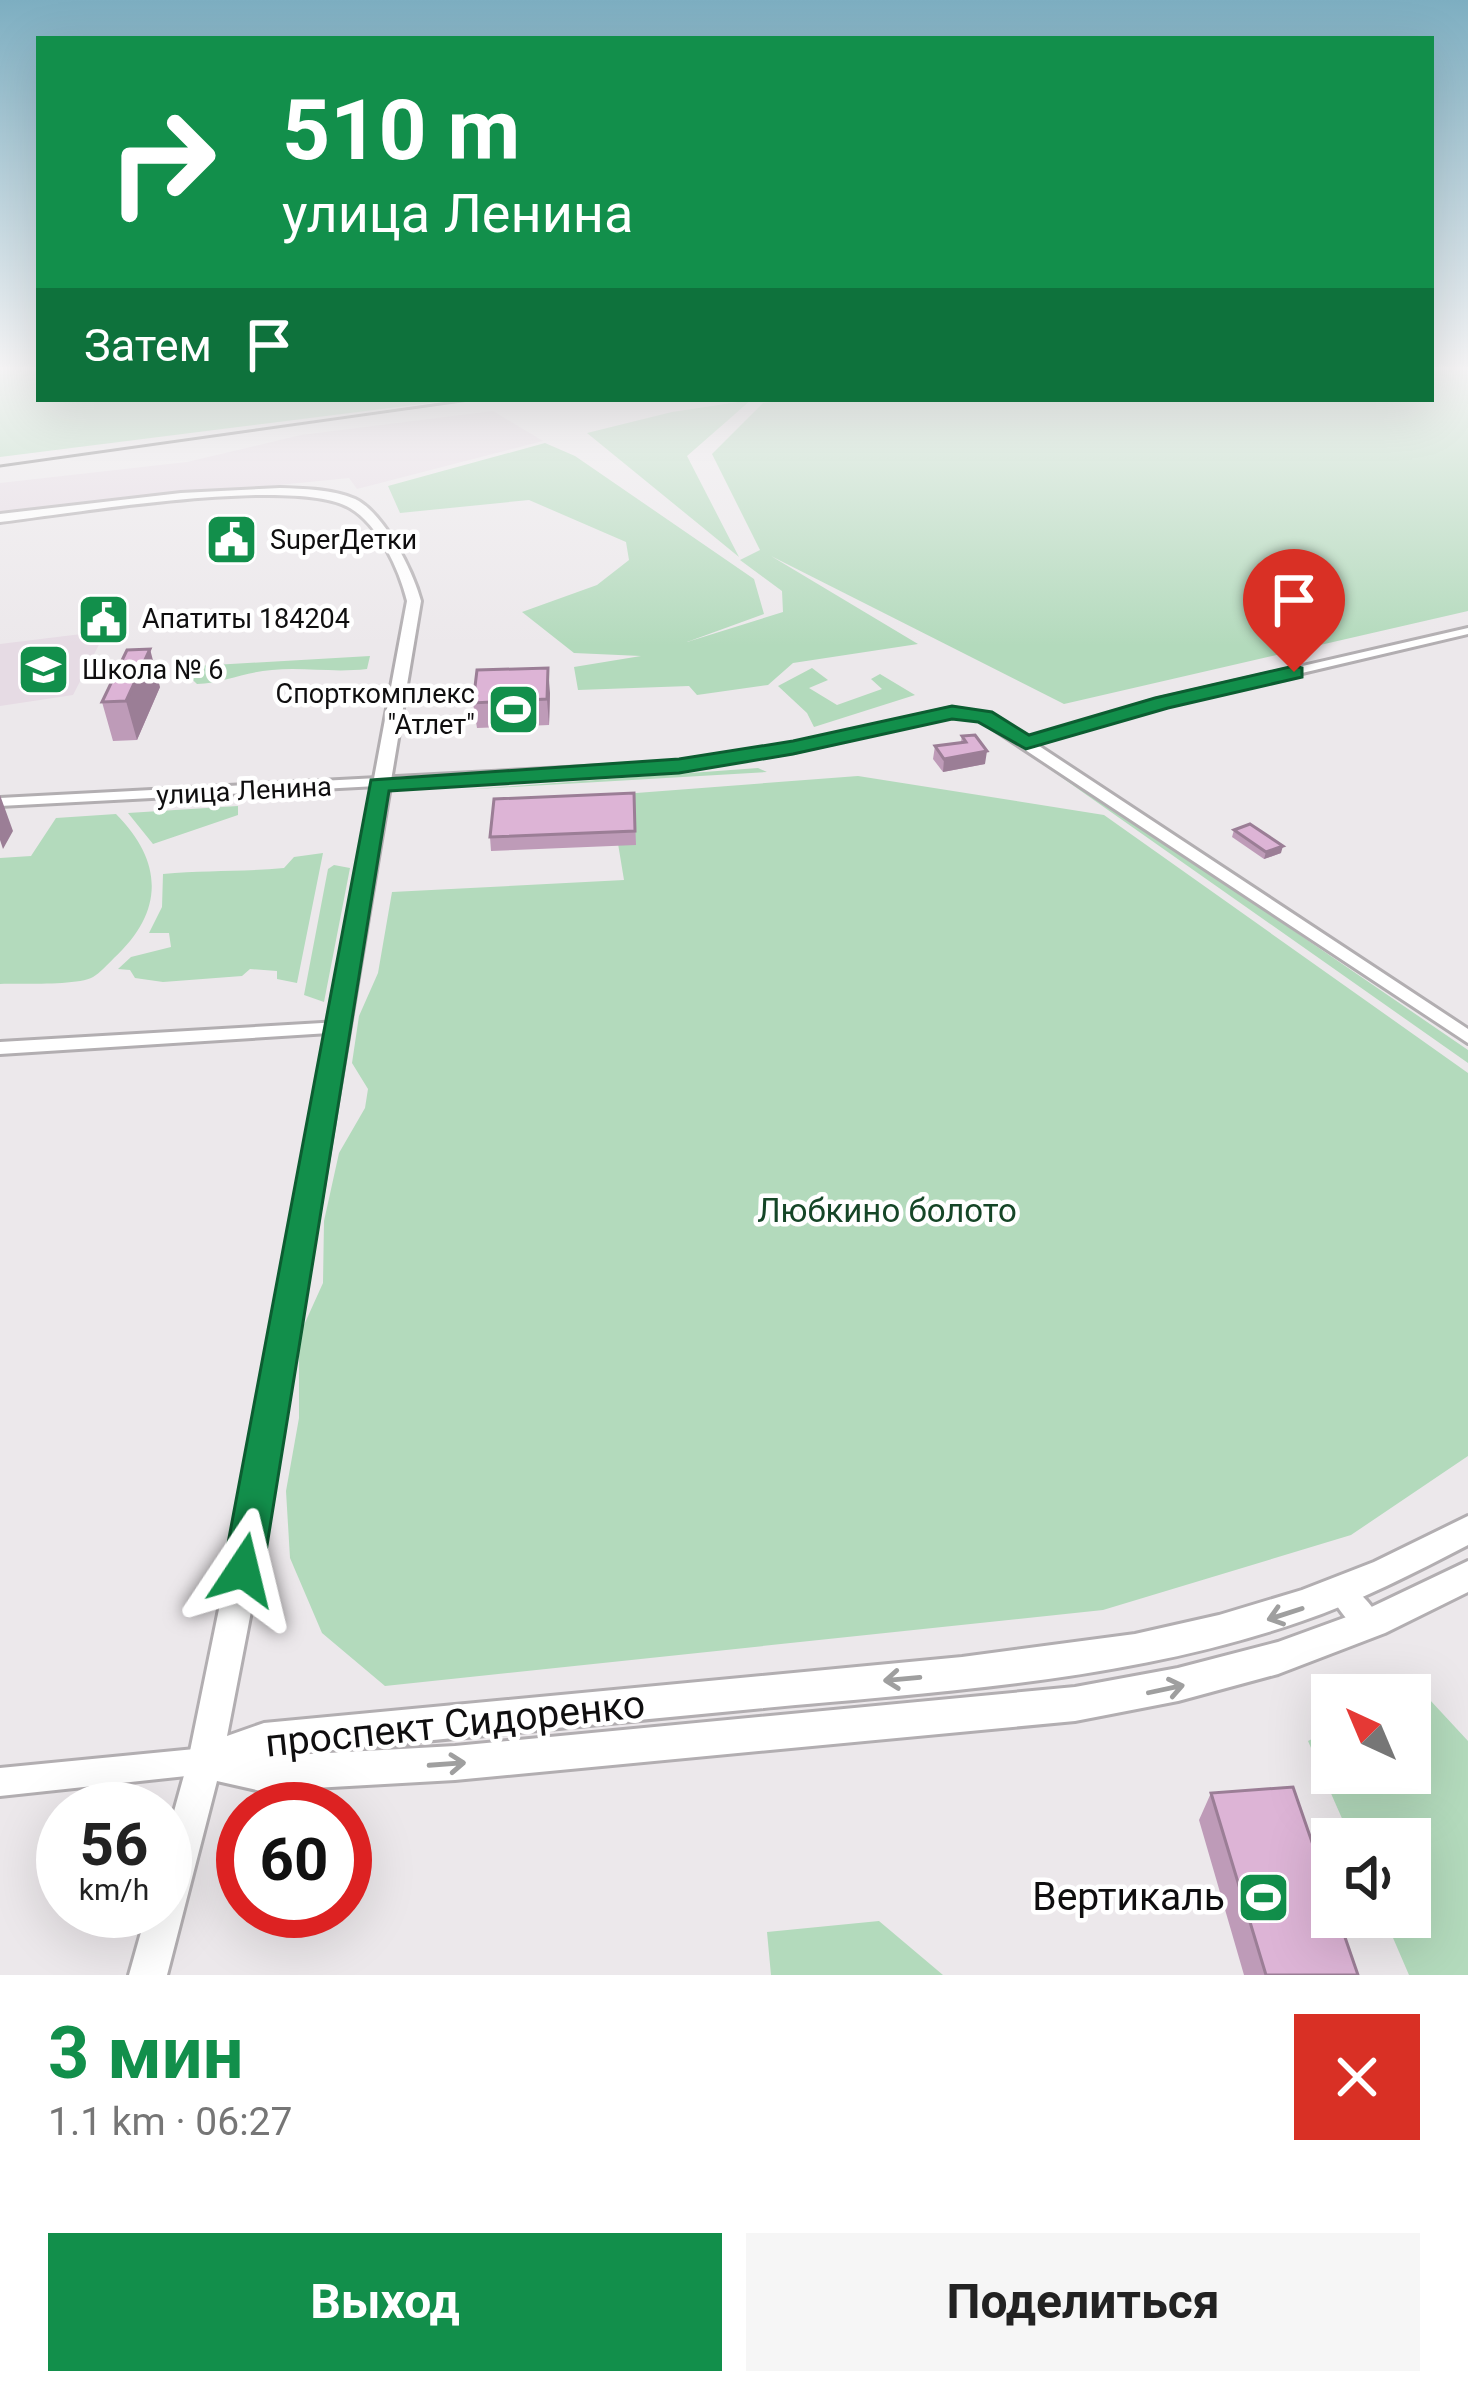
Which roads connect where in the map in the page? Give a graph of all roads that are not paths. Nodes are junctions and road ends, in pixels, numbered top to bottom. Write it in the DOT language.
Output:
graph roads {
  1 [pos="0,518"];
  2 [pos="1468,631"];
  3 [pos="1026,743"];
  4 [pos="379,784"];
  5 [pos="0,802"];
  6 [pos="339,1028"];
  7 [pos="1468,1037"];
  8 [pos="0,1048"];
  9 [pos="1468,1531"];
  10 [pos="1468,1576"];
  11 [pos="1342,1593"];
  12 [pos="1370,1625"];
  13 [pos="206,1760"];
  14 [pos="0,1782"];
  15 [pos="148,1975"];
  1 -- 4 [label="main road"];
  2 -- 3 [label="street"];
  3 -- 4 [label="street, улица Ленина"];
  3 -- 7 [label="street, улица Ленина"];
  4 -- 5 [label="street, улица Ленина"];
  4 -- 6 [label="main road"];
  6 -- 8 [label="street"];
  6 -- 13 [label="main road"];
  9 -- 11 [label="main road, проспект Сидоренко"];
  10 -- 12 [label="main road, проспект Сидоренко"];
  11 -- 12 [label="street"];
  11 -- 13 [label="main road, проспект Сидоренко, one-way"];
  13 -- 12 [label="main road, проспект Сидоренко, one-way"];
  13 -- 14 [label="street"];
  13 -- 15 [label="main road"];
}
